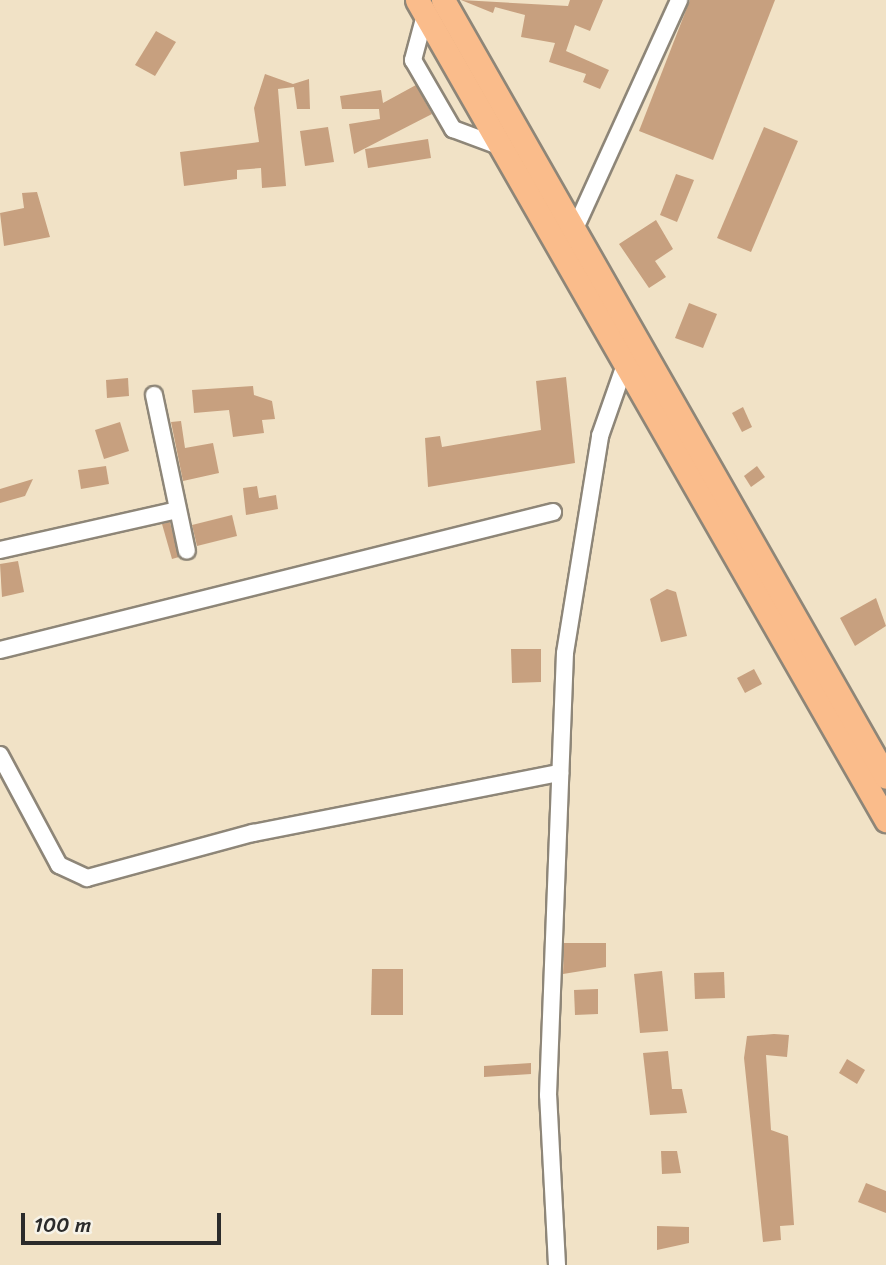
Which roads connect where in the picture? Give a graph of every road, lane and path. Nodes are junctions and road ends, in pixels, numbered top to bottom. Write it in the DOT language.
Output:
graph roads {
  1 [pos="443,0"];
  2 [pos="679,0"];
  3 [pos="421,7"];
  4 [pos="496,145"];
  5 [pos="573,233"];
  6 [pos="629,355"];
  7 [pos="153,395"];
  8 [pos="178,510"];
  9 [pos="553,512"];
  10 [pos="0,550"];
  11 [pos="187,551"];
  12 [pos="0,650"];
  13 [pos="0,755"];
  14 [pos="560,774"];
  15 [pos="886,776"];
  16 [pos="886,820"];
  17 [pos="557,1265"];
  1 -- 5 [label="highway"];
  2 -- 5 [label="street"];
  3 -- 4 [label="highway"];
  3 -- 4 [label="street"];
  4 -- 6 [label="highway"];
  5 -- 6 [label="highway"];
  6 -- 14 [label="street"];
  6 -- 15 [label="highway"];
  6 -- 16 [label="highway"];
  7 -- 8 [label="street"];
  8 -- 10 [label="street"];
  8 -- 11 [label="street"];
  9 -- 12 [label="street"];
  13 -- 14 [label="street"];
  14 -- 17 [label="street"];
}
